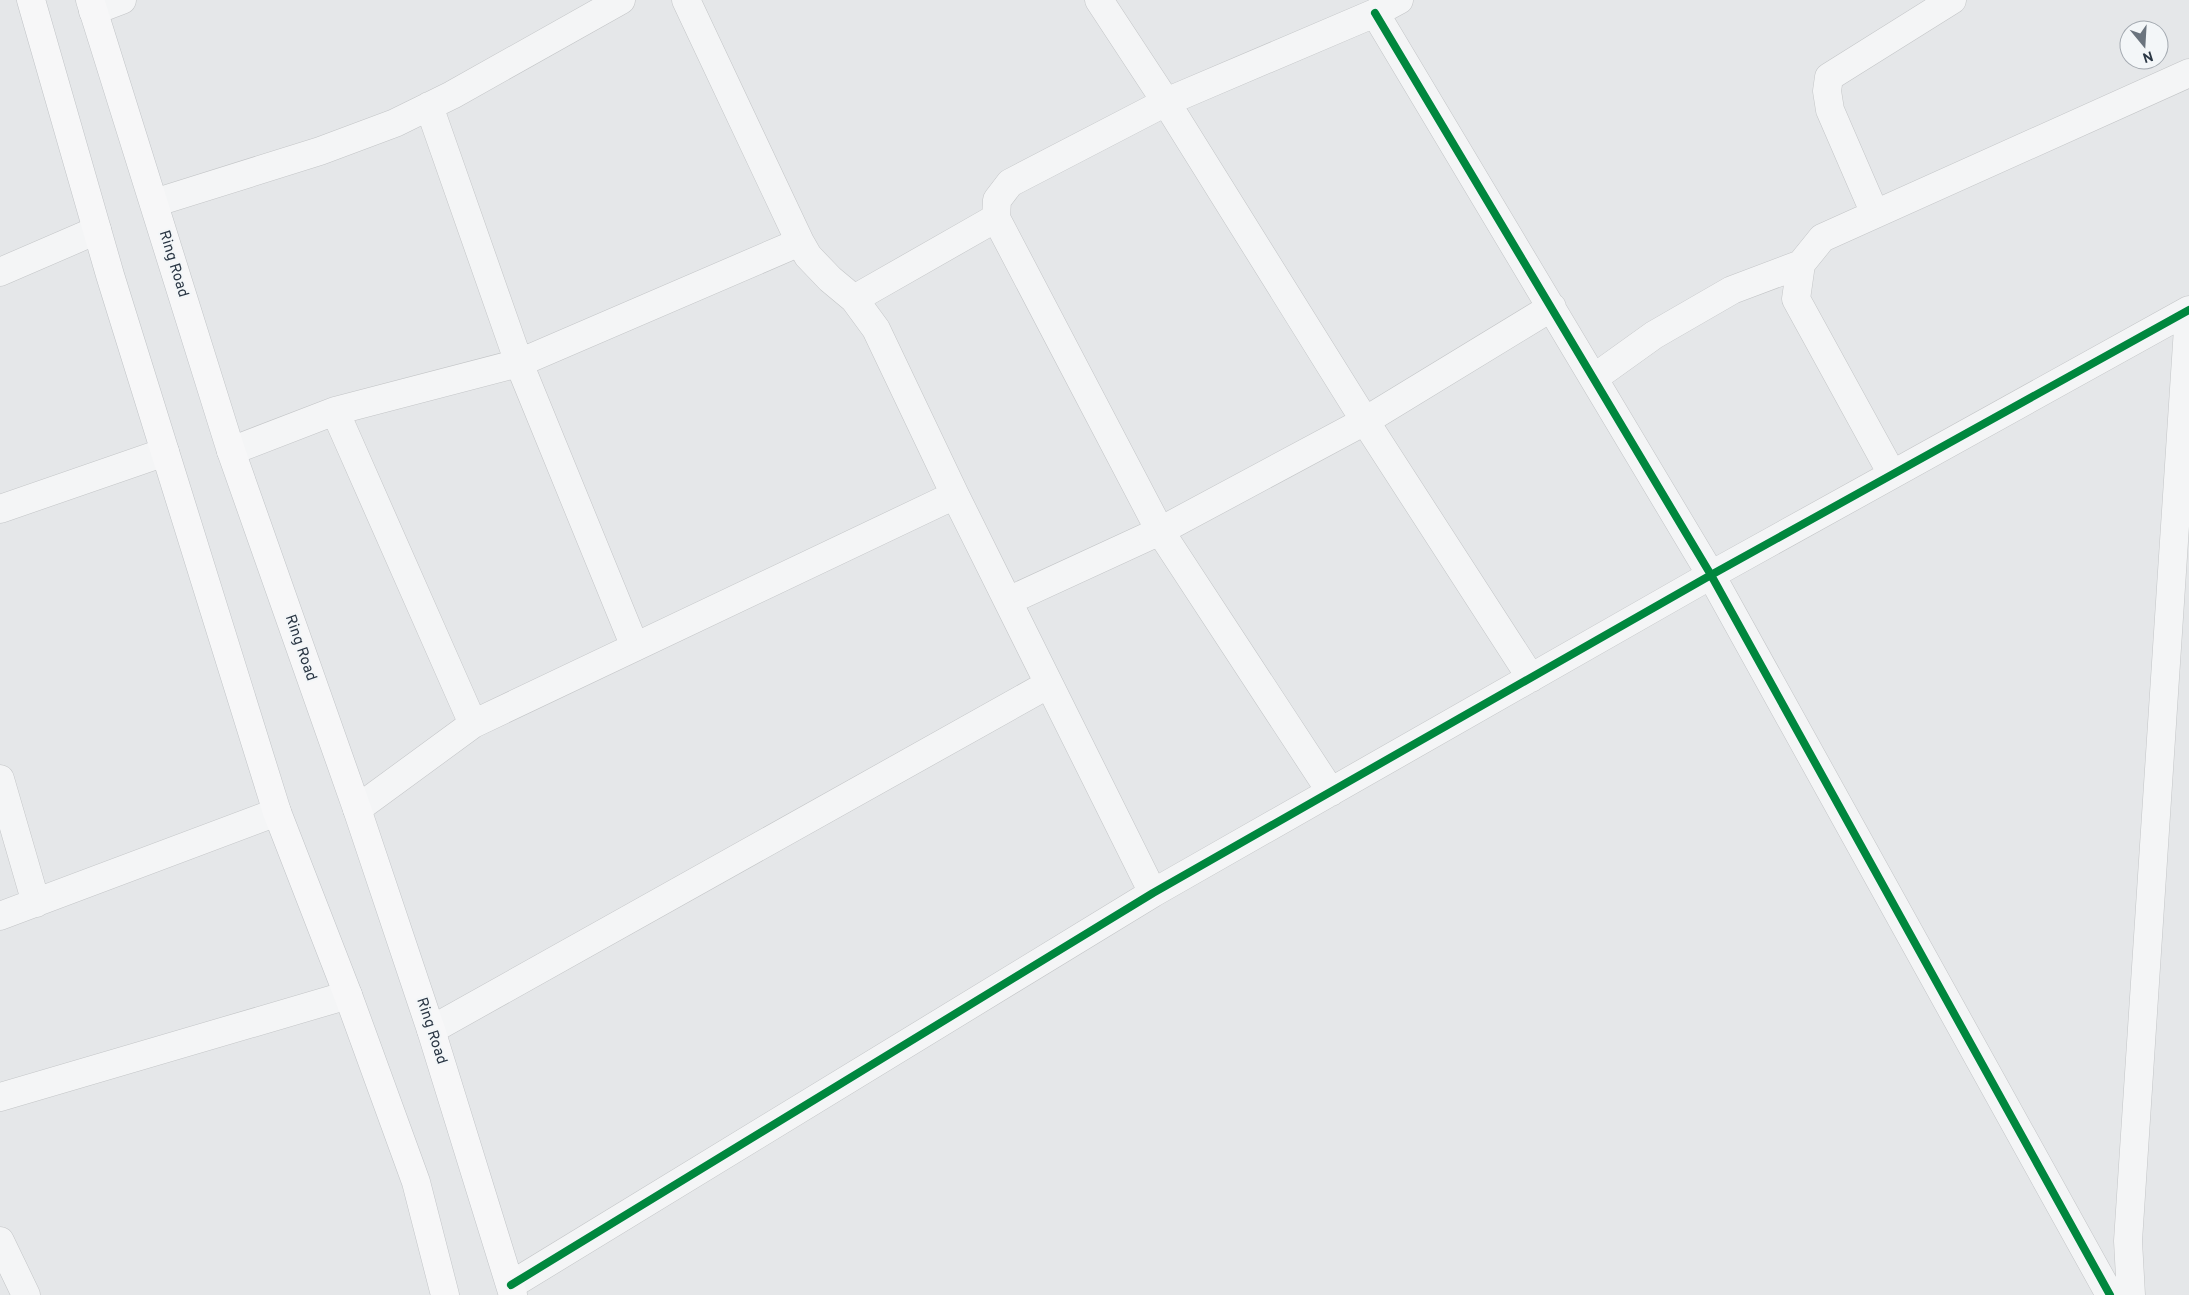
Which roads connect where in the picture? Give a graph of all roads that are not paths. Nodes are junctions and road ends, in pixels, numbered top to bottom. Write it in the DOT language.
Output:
graph roads {
  1 [pos="31,0"];
  2 [pos="122,0"];
  3 [pos="621,0"];
  4 [pos="686,0"];
  5 [pos="1099,0"];
  6 [pos="1399,0"];
  7 [pos="1952,0"];
  8 [pos="92,5"];
  9 [pos="1375,13"];
  10 [pos="2189,73"];
  11 [pos="1166,102"];
  12 [pos="429,106"];
  13 [pos="154,203"];
  14 [pos="1875,214"];
  15 [pos="996,218"];
  16 [pos="97,230"];
  17 [pos="800,242"];
  18 [pos="1801,264"];
  19 [pos="0,272"];
  20 [pos="854,299"];
  21 [pos="1552,307"];
  22 [pos="2189,311"];
  23 [pos="519,363"];
  24 [pos="1594,378"];
  25 [pos="336,410"];
  26 [pos="1366,421"];
  27 [pos="231,451"];
  28 [pos="165,452"];
  29 [pos="1892,474"];
  30 [pos="955,495"];
  31 [pos="0,509"];
  32 [pos="1160,531"];
  33 [pos="1711,575"];
  34 [pos="1008,601"];
  35 [pos="635,646"];
  36 [pos="2177,654"];
  37 [pos="1531,678"];
  38 [pos="1049,684"];
  39 [pos="473,724"];
  40 [pos="0,779"];
  41 [pos="1331,792"];
  42 [pos="357,809"];
  43 [pos="277,812"];
  44 [pos="1153,893"];
  45 [pos="36,903"];
  46 [pos="0,916"];
  47 [pos="348,995"];
  48 [pos="431,1030"];
  49 [pos="0,1097"];
  50 [pos="0,1242"];
  51 [pos="512,1290"];
  52 [pos="26,1295"];
  53 [pos="446,1295"];
  54 [pos="2110,1295"];
  55 [pos="2131,1295"];
  1 -- 16 [label="main road"];
  2 -- 8 [label="street"];
  3 -- 12 [label="street"];
  4 -- 17 [label="street"];
  5 -- 11 [label="street"];
  6 -- 9 [label="street"];
  7 -- 14 [label="street"];
  8 -- 13 [label="main road, Ring Road"];
  9 -- 11 [label="street"];
  9 -- 21 [label="street"];
  10 -- 14 [label="street"];
  11 -- 15 [label="street"];
  11 -- 26 [label="street"];
  12 -- 13 [label="street"];
  12 -- 23 [label="street"];
  13 -- 27 [label="main road, Ring Road"];
  14 -- 18 [label="street"];
  15 -- 20 [label="street"];
  15 -- 32 [label="street"];
  16 -- 19 [label="street"];
  16 -- 28 [label="main road"];
  17 -- 20 [label="street"];
  17 -- 23 [label="street"];
  18 -- 24 [label="street"];
  18 -- 29 [label="street"];
  20 -- 30 [label="street"];
  21 -- 24 [label="street"];
  21 -- 26 [label="street"];
  22 -- 29 [label="street"];
  22 -- 36 [label="street"];
  23 -- 25 [label="street"];
  23 -- 35 [label="street"];
  24 -- 33 [label="street"];
  25 -- 27 [label="street"];
  25 -- 39 [label="street"];
  26 -- 32 [label="street"];
  26 -- 37 [label="street"];
  27 -- 42 [label="main road, Ring Road"];
  28 -- 31 [label="street"];
  28 -- 43 [label="main road"];
  29 -- 33 [label="street"];
  30 -- 34 [label="street"];
  30 -- 35 [label="street"];
  32 -- 34 [label="street"];
  32 -- 41 [label="street"];
  33 -- 37 [label="street"];
  33 -- 54 [label="street"];
  34 -- 38 [label="street"];
  35 -- 39 [label="street"];
  36 -- 55 [label="street"];
  37 -- 41 [label="street"];
  38 -- 44 [label="street"];
  38 -- 48 [label="street"];
  39 -- 42 [label="street"];
  40 -- 45 [label="street"];
  41 -- 44 [label="street"];
  42 -- 48 [label="main road, Ring Road"];
  43 -- 45 [label="street"];
  43 -- 47 [label="main road"];
  44 -- 51 [label="street"];
  45 -- 46 [label="street"];
  47 -- 49 [label="street"];
  47 -- 53 [label="main road"];
  48 -- 51 [label="main road, Ring Road"];
  50 -- 52 [label="street"];
}
